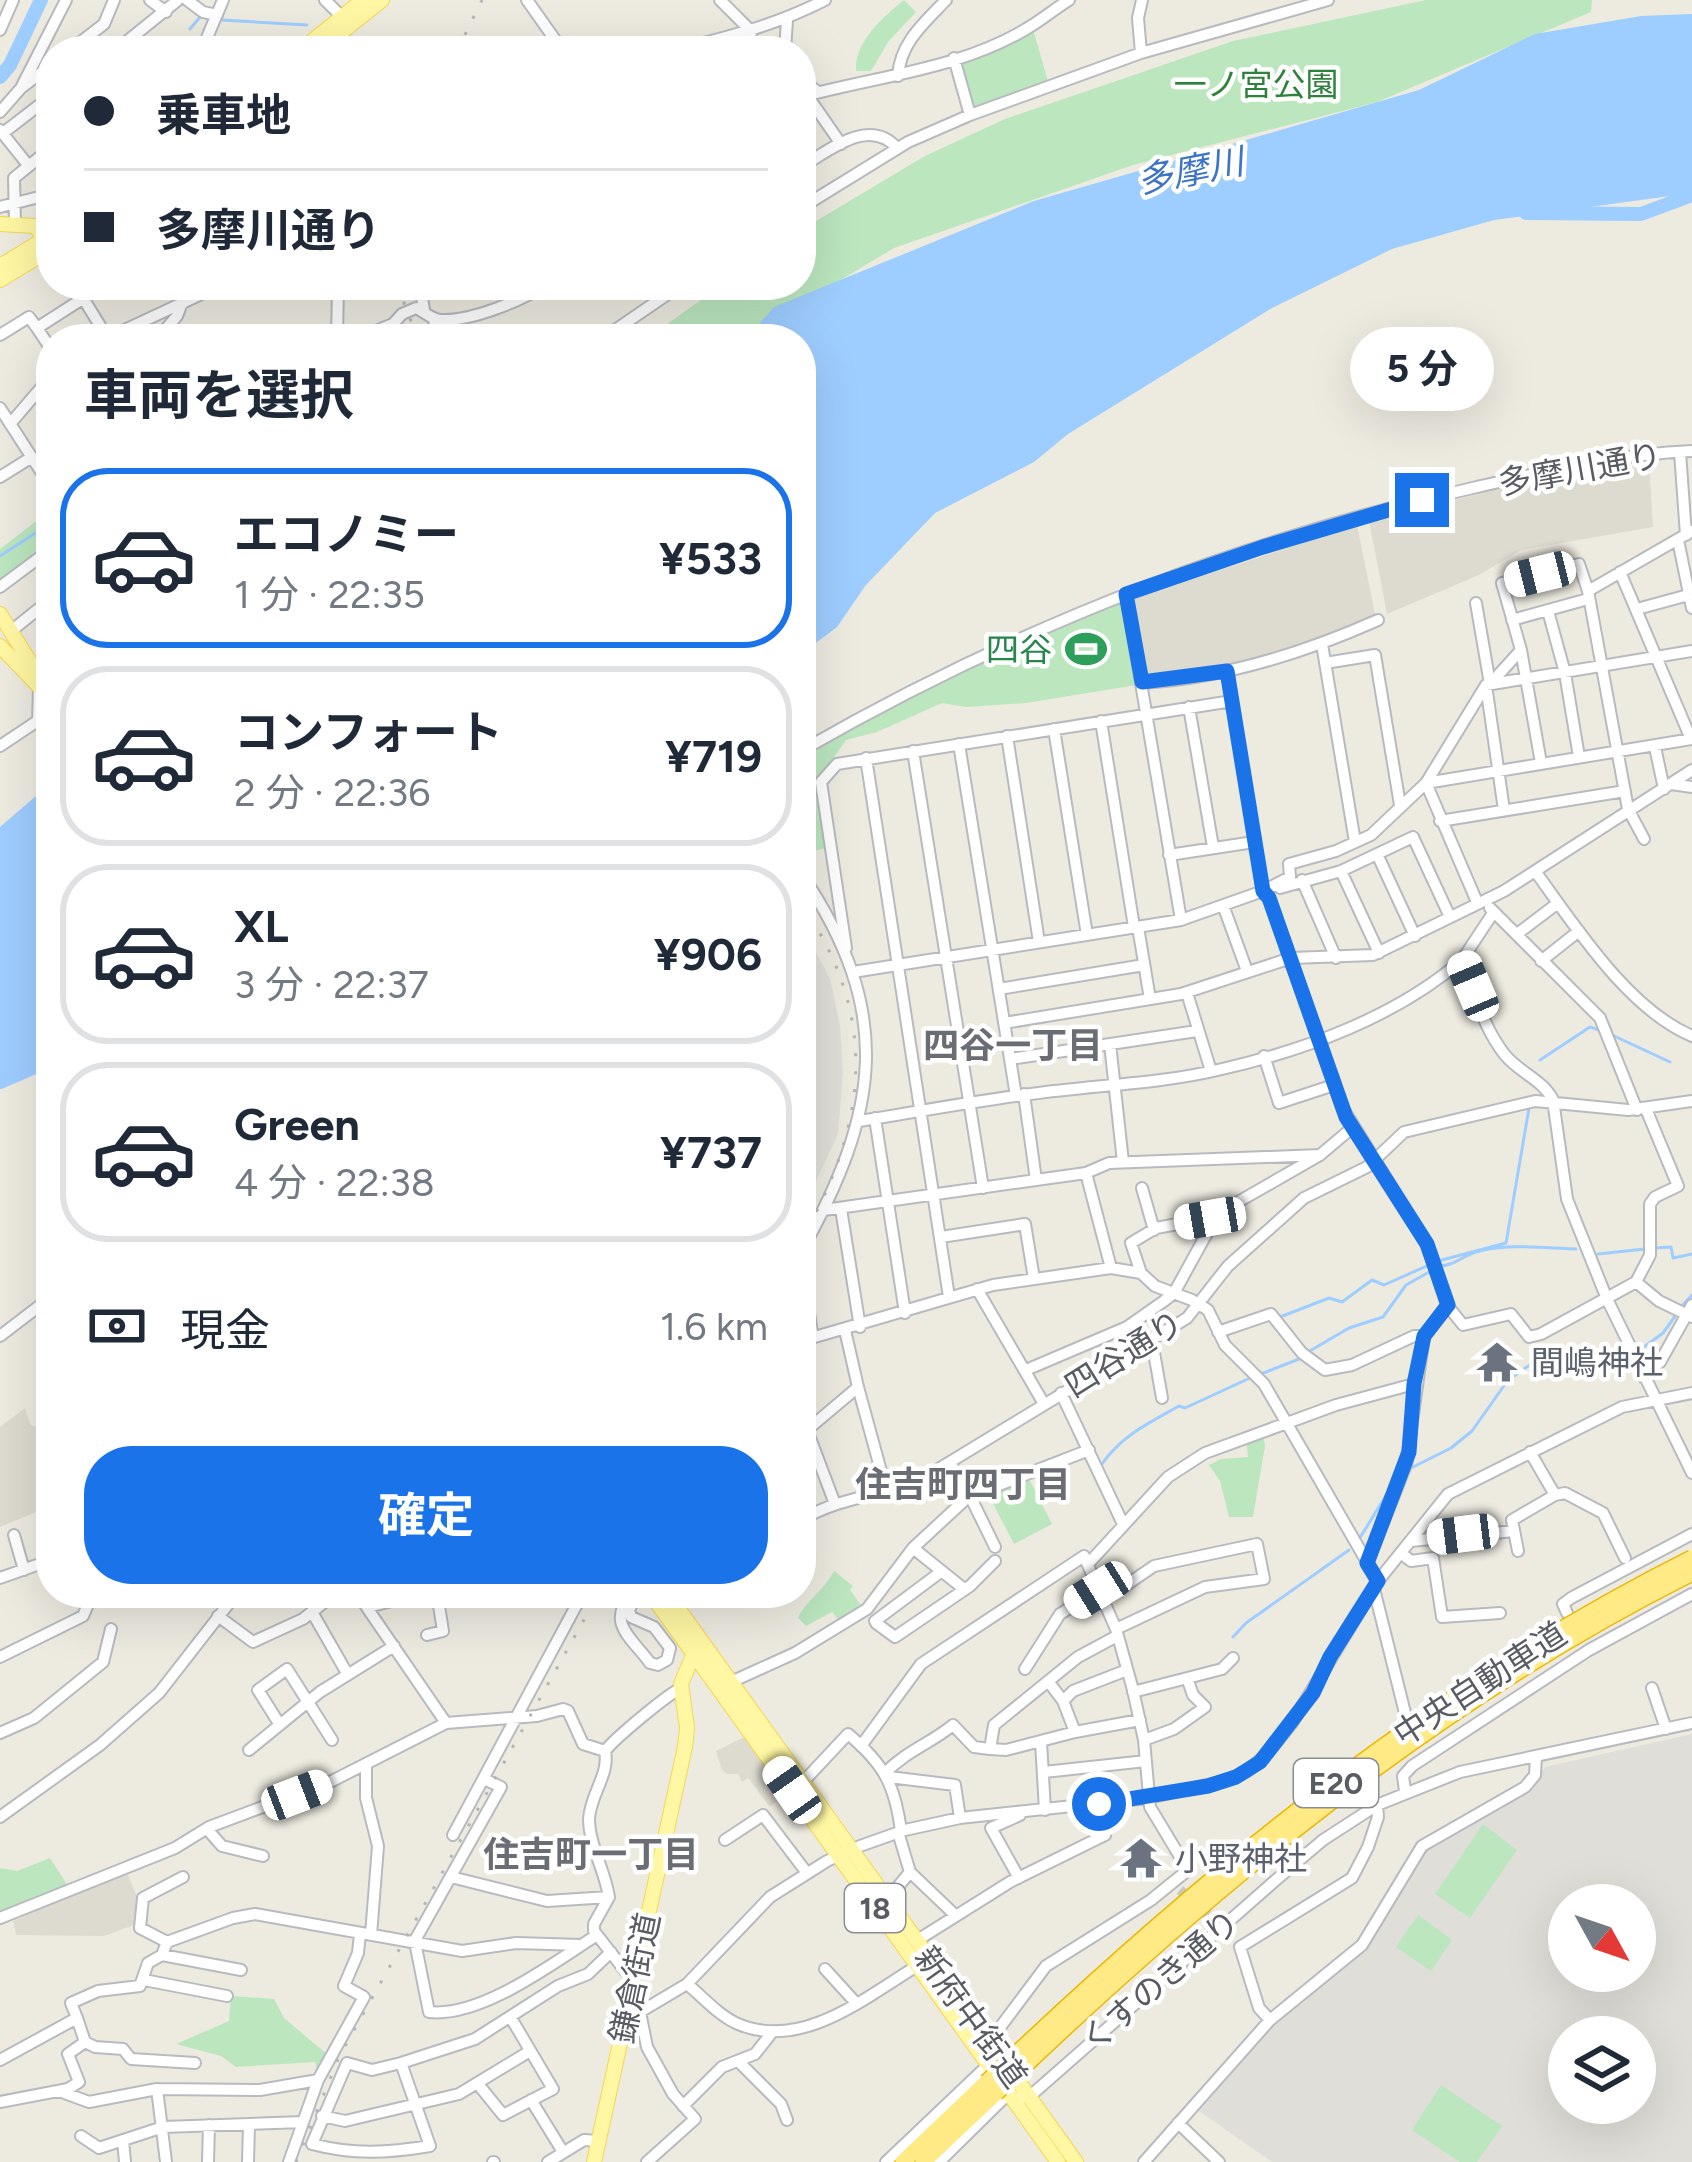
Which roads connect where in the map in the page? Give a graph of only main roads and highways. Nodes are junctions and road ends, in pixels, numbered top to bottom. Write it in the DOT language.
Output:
graph roads {
  1 [pos="363,0"];
  2 [pos="382,0"];
  3 [pos="319,36"];
  4 [pos="337,36"];
  5 [pos="36,249"];
  6 [pos="36,253"];
  7 [pos="0,266"];
  8 [pos="0,280"];
  9 [pos="0,614"];
  10 [pos="0,646"];
  11 [pos="36,671"];
  12 [pos="36,679"];
  13 [pos="1692,1558"];
  14 [pos="1692,1573"];
  15 [pos="661,1608"];
  16 [pos="678,1608"];
  17 [pos="699,1638"];
  18 [pos="694,1654"];
  19 [pos="845,1852"];
  20 [pos="595,2162"];
  21 [pos="903,2162"];
  22 [pos="923,2162"];
  23 [pos="1058,2162"];
  24 [pos="1076,2162"];
  1 -- 3 [label="main road"];
  2 -- 4 [label="main road"];
  5 -- 7 [label="main road"];
  6 -- 8 [label="main road"];
  9 -- 11 [label="main road"];
  10 -- 12 [label="main road"];
  13 -- 21 [label="highway, 中央自動車道 / E20, bridge"];
  14 -- 22 [label="highway, 中央自動車道 / E20, bridge"];
  15 -- 18 [label="main road, 18"];
  16 -- 17 [label="main road, 18"];
  17 -- 18 [label="main road, 鎌倉街道"];
  17 -- 19 [label="main road, 新府中街道 / 18"];
  18 -- 19 [label="main road, 新府中街道 / 18"];
  18 -- 20 [label="main road, 鎌倉街道"];
  19 -- 23 [label="main road, 新府中街道 / 18"];
  19 -- 24 [label="main road, 新府中街道 / 18"];
}
